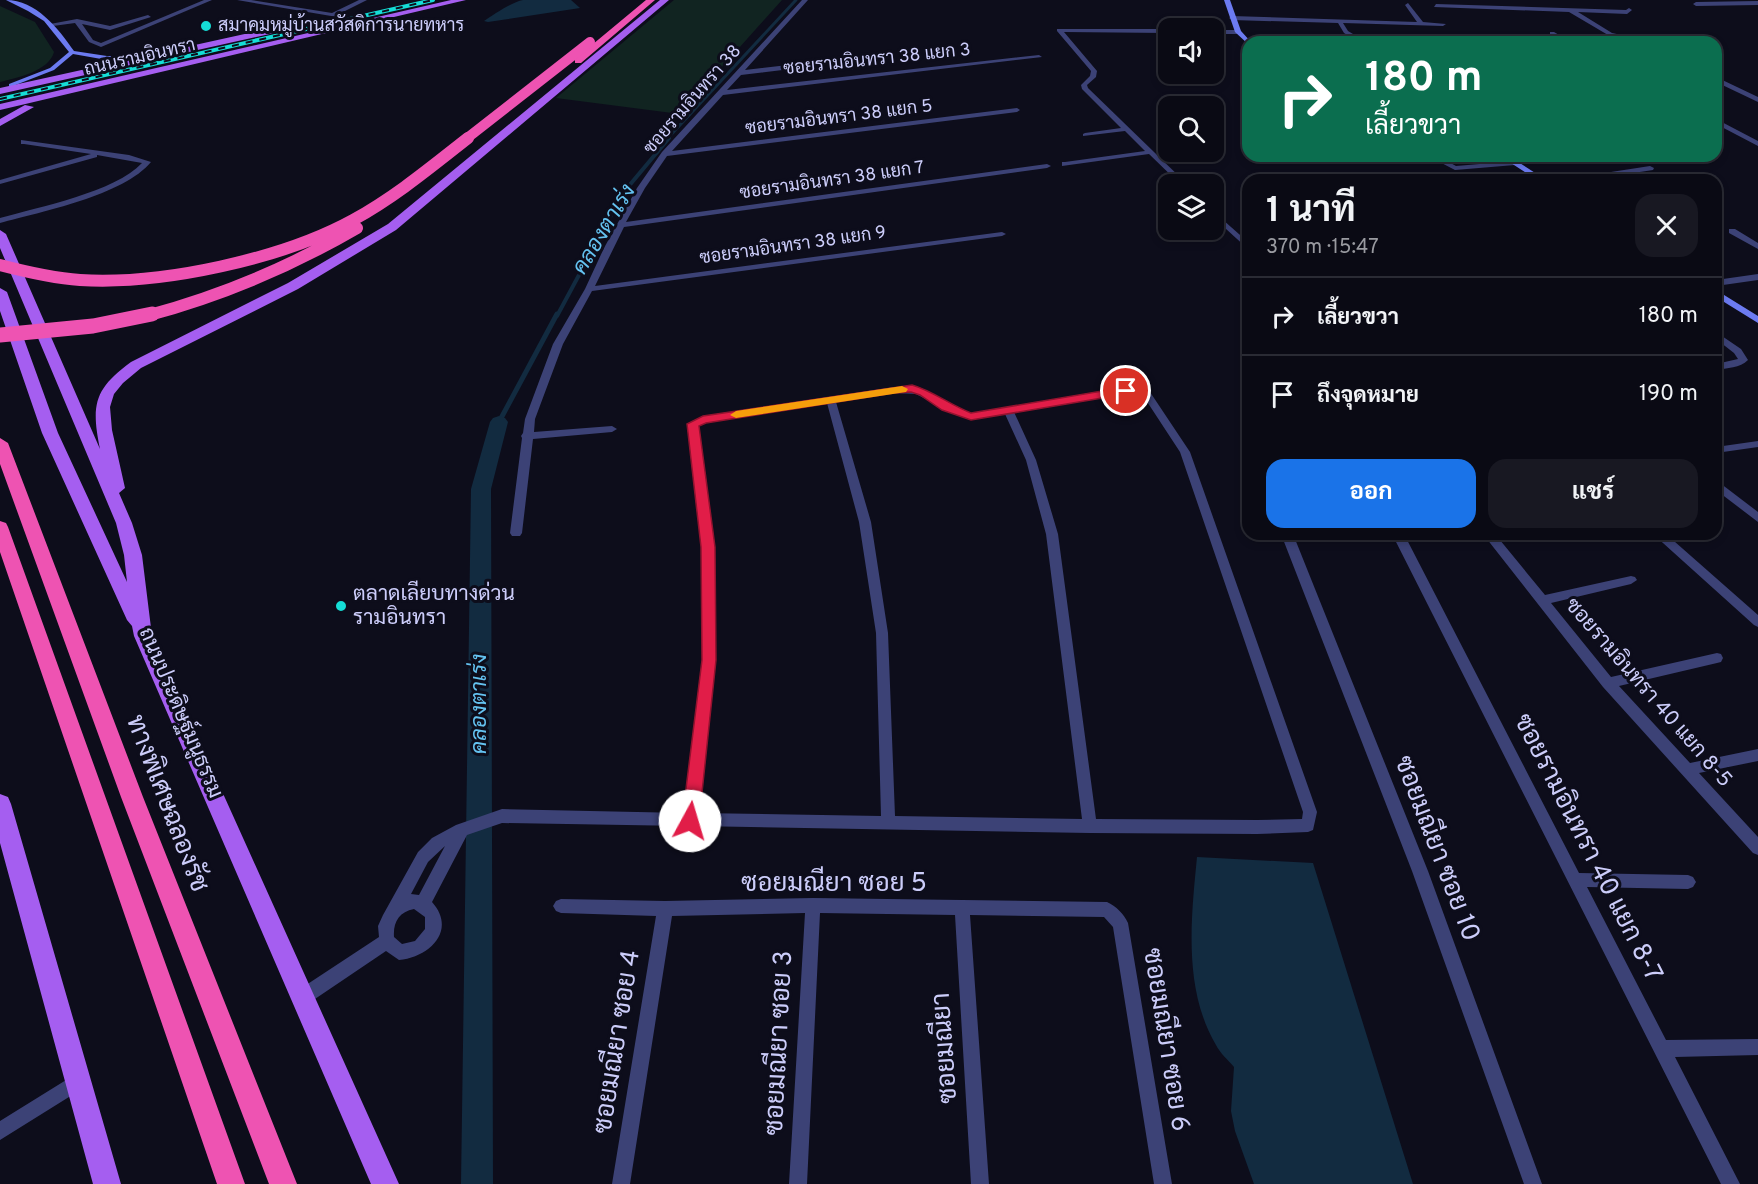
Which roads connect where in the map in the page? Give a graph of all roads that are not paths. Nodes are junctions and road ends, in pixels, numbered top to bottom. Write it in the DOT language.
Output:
graph roads {
  1 [pos="9,0"];
  2 [pos="192,0"];
  3 [pos="209,0"];
  4 [pos="240,0"];
  5 [pos="265,0"];
  6 [pos="364,0"];
  7 [pos="462,0"];
  8 [pos="641,0"];
  9 [pos="651,0"];
  10 [pos="665,0"];
  11 [pos="805,0"];
  12 [pos="1227,0"];
  13 [pos="1431,0"];
  14 [pos="1522,0"];
  15 [pos="258,3"];
  16 [pos="1743,3"];
  17 [pos="1758,3"];
  18 [pos="1696,4"];
  19 [pos="1408,5"];
  20 [pos="1623,5"];
  21 [pos="1436,6"];
  22 [pos="1531,9"];
  23 [pos="1569,10"];
  24 [pos="1758,10"];
  25 [pos="363,11"];
  26 [pos="333,15"];
  27 [pos="343,16"];
  28 [pos="1232,18"];
  29 [pos="77,21"];
  30 [pos="312,22"];
  31 [pos="1340,22"];
  32 [pos="53,24"];
  33 [pos="1422,24"];
  34 [pos="1443,24"];
  35 [pos="302,25"];
  36 [pos="1158,31"];
  37 [pos="1224,32"];
  38 [pos="1238,32"];
  39 [pos="264,33"];
  40 [pos="1458,33"];
  41 [pos="1552,33"];
  42 [pos="1242,36"];
  43 [pos="1352,36"];
  44 [pos="1557,36"];
  45 [pos="1622,36"];
  46 [pos="72,52"];
  47 [pos="1039,57"];
  48 [pos="137,58"];
  49 [pos="851,69"];
  50 [pos="738,73"];
  51 [pos="1722,82"];
  52 [pos="11,85"];
  53 [pos="88,87"];
  54 [pos="0,89"];
  55 [pos="719,93"];
  56 [pos="1758,100"];
  57 [pos="0,107"];
  58 [pos="1017,110"];
  59 [pos="0,123"];
  60 [pos="1722,124"];
  61 [pos="1128,129"];
  62 [pos="1085,135"];
  63 [pos="24,142"];
  64 [pos="1758,144"];
  65 [pos="1150,152"];
  66 [pos="99,153"];
  67 [pos="664,154"];
  68 [pos="1444,162"];
  69 [pos="1515,163"];
  70 [pos="1065,164"];
  71 [pos="1047,166"];
  72 [pos="1650,168"];
  73 [pos="1173,174"];
  74 [pos="1532,174"];
  75 [pos="1611,174"];
  76 [pos="0,182"];
  77 [pos="0,221"];
  78 [pos="1224,224"];
  79 [pos="621,225"];
  80 [pos="1732,231"];
  81 [pos="0,234"];
  82 [pos="1002,234"];
  83 [pos="1242,241"];
  84 [pos="1758,247"];
  85 [pos="0,265"];
  86 [pos="1758,277"];
  87 [pos="1722,282"];
  88 [pos="589,289"];
  89 [pos="0,292"];
  90 [pos="1722,297"];
  91 [pos="1758,320"];
  92 [pos="0,335"];
  93 [pos="1722,339"];
  94 [pos="1722,366"];
  95 [pos="831,401"];
  96 [pos="1008,410"];
  97 [pos="612,429"];
  98 [pos="526,436"];
  99 [pos="0,443"];
  100 [pos="1758,444"];
  101 [pos="1722,449"];
  102 [pos="1722,489"];
  103 [pos="1758,518"];
  104 [pos="124,523"];
  105 [pos="0,527"];
  106 [pos="516,534"];
  107 [pos="1289,540"];
  108 [pos="1401,540"];
  109 [pos="1495,540"];
  110 [pos="1666,540"];
  111 [pos="1631,580"];
  112 [pos="1543,600"];
  113 [pos="1758,622"];
  114 [pos="143,636"];
  115 [pos="1717,658"];
  116 [pos="1608,683"];
  117 [pos="1758,755"];
  118 [pos="1687,770"];
  119 [pos="0,804"];
  120 [pos="888,820"];
  121 [pos="690,821"];
  122 [pos="1090,826"];
  123 [pos="461,830"];
  124 [pos="1758,848"];
  125 [pos="1576,880"];
  126 [pos="1688,882"];
  127 [pos="423,903"];
  128 [pos="397,906"];
  129 [pos="561,906"];
  130 [pos="813,906"];
  131 [pos="665,909"];
  132 [pos="963,909"];
  133 [pos="1107,910"];
  134 [pos="387,940"];
  135 [pos="303,997"];
  136 [pos="1758,1047"];
  137 [pos="1663,1049"];
  138 [pos="79,1081"];
  139 [pos="0,1131"];
  140 [pos="107,1184"];
  141 [pos="231,1184"];
  142 [pos="283,1184"];
  143 [pos="385,1184"];
  144 [pos="621,1184"];
  145 [pos="798,1184"];
  146 [pos="980,1184"];
  147 [pos="1163,1184"];
  148 [pos="1533,1184"];
  149 [pos="1731,1184"];
  1 -- 32 [label="main road"];
  2 -- 29 [label="street"];
  3 -- 29 [label="street"];
  4 -- 15 [label="street"];
  5 -- 15 [label="street"];
  6 -- 26 [label="street"];
  7 -- 53 [label="main road, ถนนรามอินทรา"];
  8 -- 85 [label="highway, bridge"];
  9 -- 92 [label="highway, bridge"];
  10 -- 104 [label="main road"];
  11 -- 50 [label="street, ซอยรามอินทรา 38"];
  12 -- 28 [label="main road"];
  13 -- 21 [label="street"];
  14 -- 22 [label="street"];
  15 -- 26 [label="street"];
  16 -- 17 [label="street"];
  16 -- 18 [label="street"];
  16 -- 24 [label="street"];
  19 -- 33 [label="street"];
  20 -- 23 [label="street"];
  21 -- 22 [label="street"];
  21 -- 40 [label="street"];
  22 -- 23 [label="street"];
  23 -- 45 [label="street"];
  25 -- 27 [label="main road"];
  26 -- 27 [label="street"];
  27 -- 30 [label="main road"];
  28 -- 31 [label="street"];
  28 -- 38 [label="main road"];
  29 -- 32 [label="street"];
  31 -- 33 [label="street"];
  31 -- 43 [label="street"];
  32 -- 46 [label="main road"];
  33 -- 34 [label="street"];
  35 -- 39 [label="main road, ถนนรามอินทรา"];
  36 -- 61 [label="street"];
  37 -- 38 [label="street"];
  38 -- 42 [label="main road"];
  39 -- 48 [label="main road"];
  39 -- 54 [label="main road, ถนนรามอินทรา"];
  41 -- 44 [label="street"];
  46 -- 48 [label="main road"];
  46 -- 52 [label="main road"];
  47 -- 55 [label="street, ซอยรามอินทรา 38 แยก 3"];
  48 -- 52 [label="main road"];
  49 -- 50 [label="street"];
  50 -- 55 [label="street, ซอยรามอินทรา 38"];
  51 -- 56 [label="street"];
  52 -- 54 [label="main road"];
  53 -- 57 [label="main road, ถนนรามอินทรา"];
  53 -- 59 [label="main road"];
  55 -- 67 [label="street, ซอยรามอินทรา 38"];
  58 -- 67 [label="street, ซอยรามอินทรา 38 แยก 5"];
  60 -- 64 [label="street"];
  61 -- 62 [label="street"];
  61 -- 65 [label="street"];
  63 -- 66 [label="street"];
  65 -- 70 [label="street"];
  65 -- 73 [label="street"];
  66 -- 76 [label="street"];
  66 -- 77 [label="street"];
  67 -- 79 [label="street, ซอยรามอินทรา 38"];
  68 -- 69 [label="street"];
  69 -- 74 [label="main road"];
  71 -- 79 [label="street, ซอยรามอินทรา 38 แยก 7"];
  72 -- 75 [label="street"];
  78 -- 83 [label="street"];
  79 -- 88 [label="street, ซอยรามอินทรา 38"];
  80 -- 84 [label="street"];
  81 -- 104 [label="main road, ถนนประดิษฐ์มนูธรรม"];
  82 -- 88 [label="street, ซอยรามอินทรา 38 แยก 9"];
  86 -- 87 [label="street"];
  88 -- 98 [label="street, ซอยรามอินทรา 38"];
  89 -- 114 [label="main road"];
  90 -- 91 [label="main road"];
  93 -- 94 [label="street"];
  95 -- 96 [label="street"];
  95 -- 120 [label="street"];
  95 -- 121 [label="street"];
  96 -- 122 [label="street"];
  96 -- 122 [label="street"];
  97 -- 98 [label="street"];
  98 -- 106 [label="street, ซอยรามอินทรา 38"];
  99 -- 142 [label="highway, ทางพิเศษฉลองรัช"];
  100 -- 101 [label="street"];
  102 -- 103 [label="street"];
  104 -- 114 [label="main road, ถนนประดิษฐ์มนูธรรม"];
  105 -- 141 [label="highway"];
  107 -- 148 [label="street, ซอยมณียา ซอย 10"];
  108 -- 125 [label="street, ซอยรามอินทรา 40 แยก 8-7"];
  109 -- 112 [label="street, ซอยรามอินทรา 40 แยก 8-5"];
  110 -- 113 [label="street"];
  111 -- 112 [label="street"];
  112 -- 116 [label="street, ซอยรามอินทรา 40 แยก 8-5"];
  114 -- 135 [label="main road, ถนนประดิษฐ์มนูธรรม"];
  115 -- 116 [label="street"];
  116 -- 118 [label="street, ซอยรามอินทรา 40 แยก 8-5"];
  117 -- 118 [label="street"];
  118 -- 124 [label="street, ซอยรามอินทรา 40 แยก 8-5"];
  119 -- 138 [label="main road"];
  120 -- 121 [label="street"];
  120 -- 122 [label="street"];
  121 -- 123 [label="street"];
  123 -- 127 [label="street"];
  123 -- 128 [label="street"];
  125 -- 126 [label="street"];
  125 -- 137 [label="street, ซอยรามอินทรา 40 แยก 8-7"];
  127 -- 128 [label="street"];
  127 -- 134 [label="street"];
  128 -- 134 [label="street"];
  129 -- 131 [label="street, ซอยมณียา ซอย 5"];
  130 -- 131 [label="street, ซอยมณียา ซอย 5"];
  130 -- 132 [label="street, ซอยมณียา ซอย 5"];
  130 -- 145 [label="street, ซอยมณียา ซอย 3"];
  131 -- 144 [label="street, ซอยมณียา ซอย 4"];
  132 -- 133 [label="street, ซอยมณียา ซอย 5"];
  132 -- 146 [label="street, ซอยมณียา"];
  133 -- 147 [label="street, ซอยมณียา ซอย 6"];
  134 -- 135 [label="street"];
  135 -- 143 [label="main road, ถนนประดิษฐ์มนูธรรม"];
  136 -- 137 [label="street"];
  137 -- 149 [label="street, ซอยรามอินทรา 40 แยก 8-7"];
  138 -- 139 [label="street"];
  138 -- 140 [label="main road"];
}
